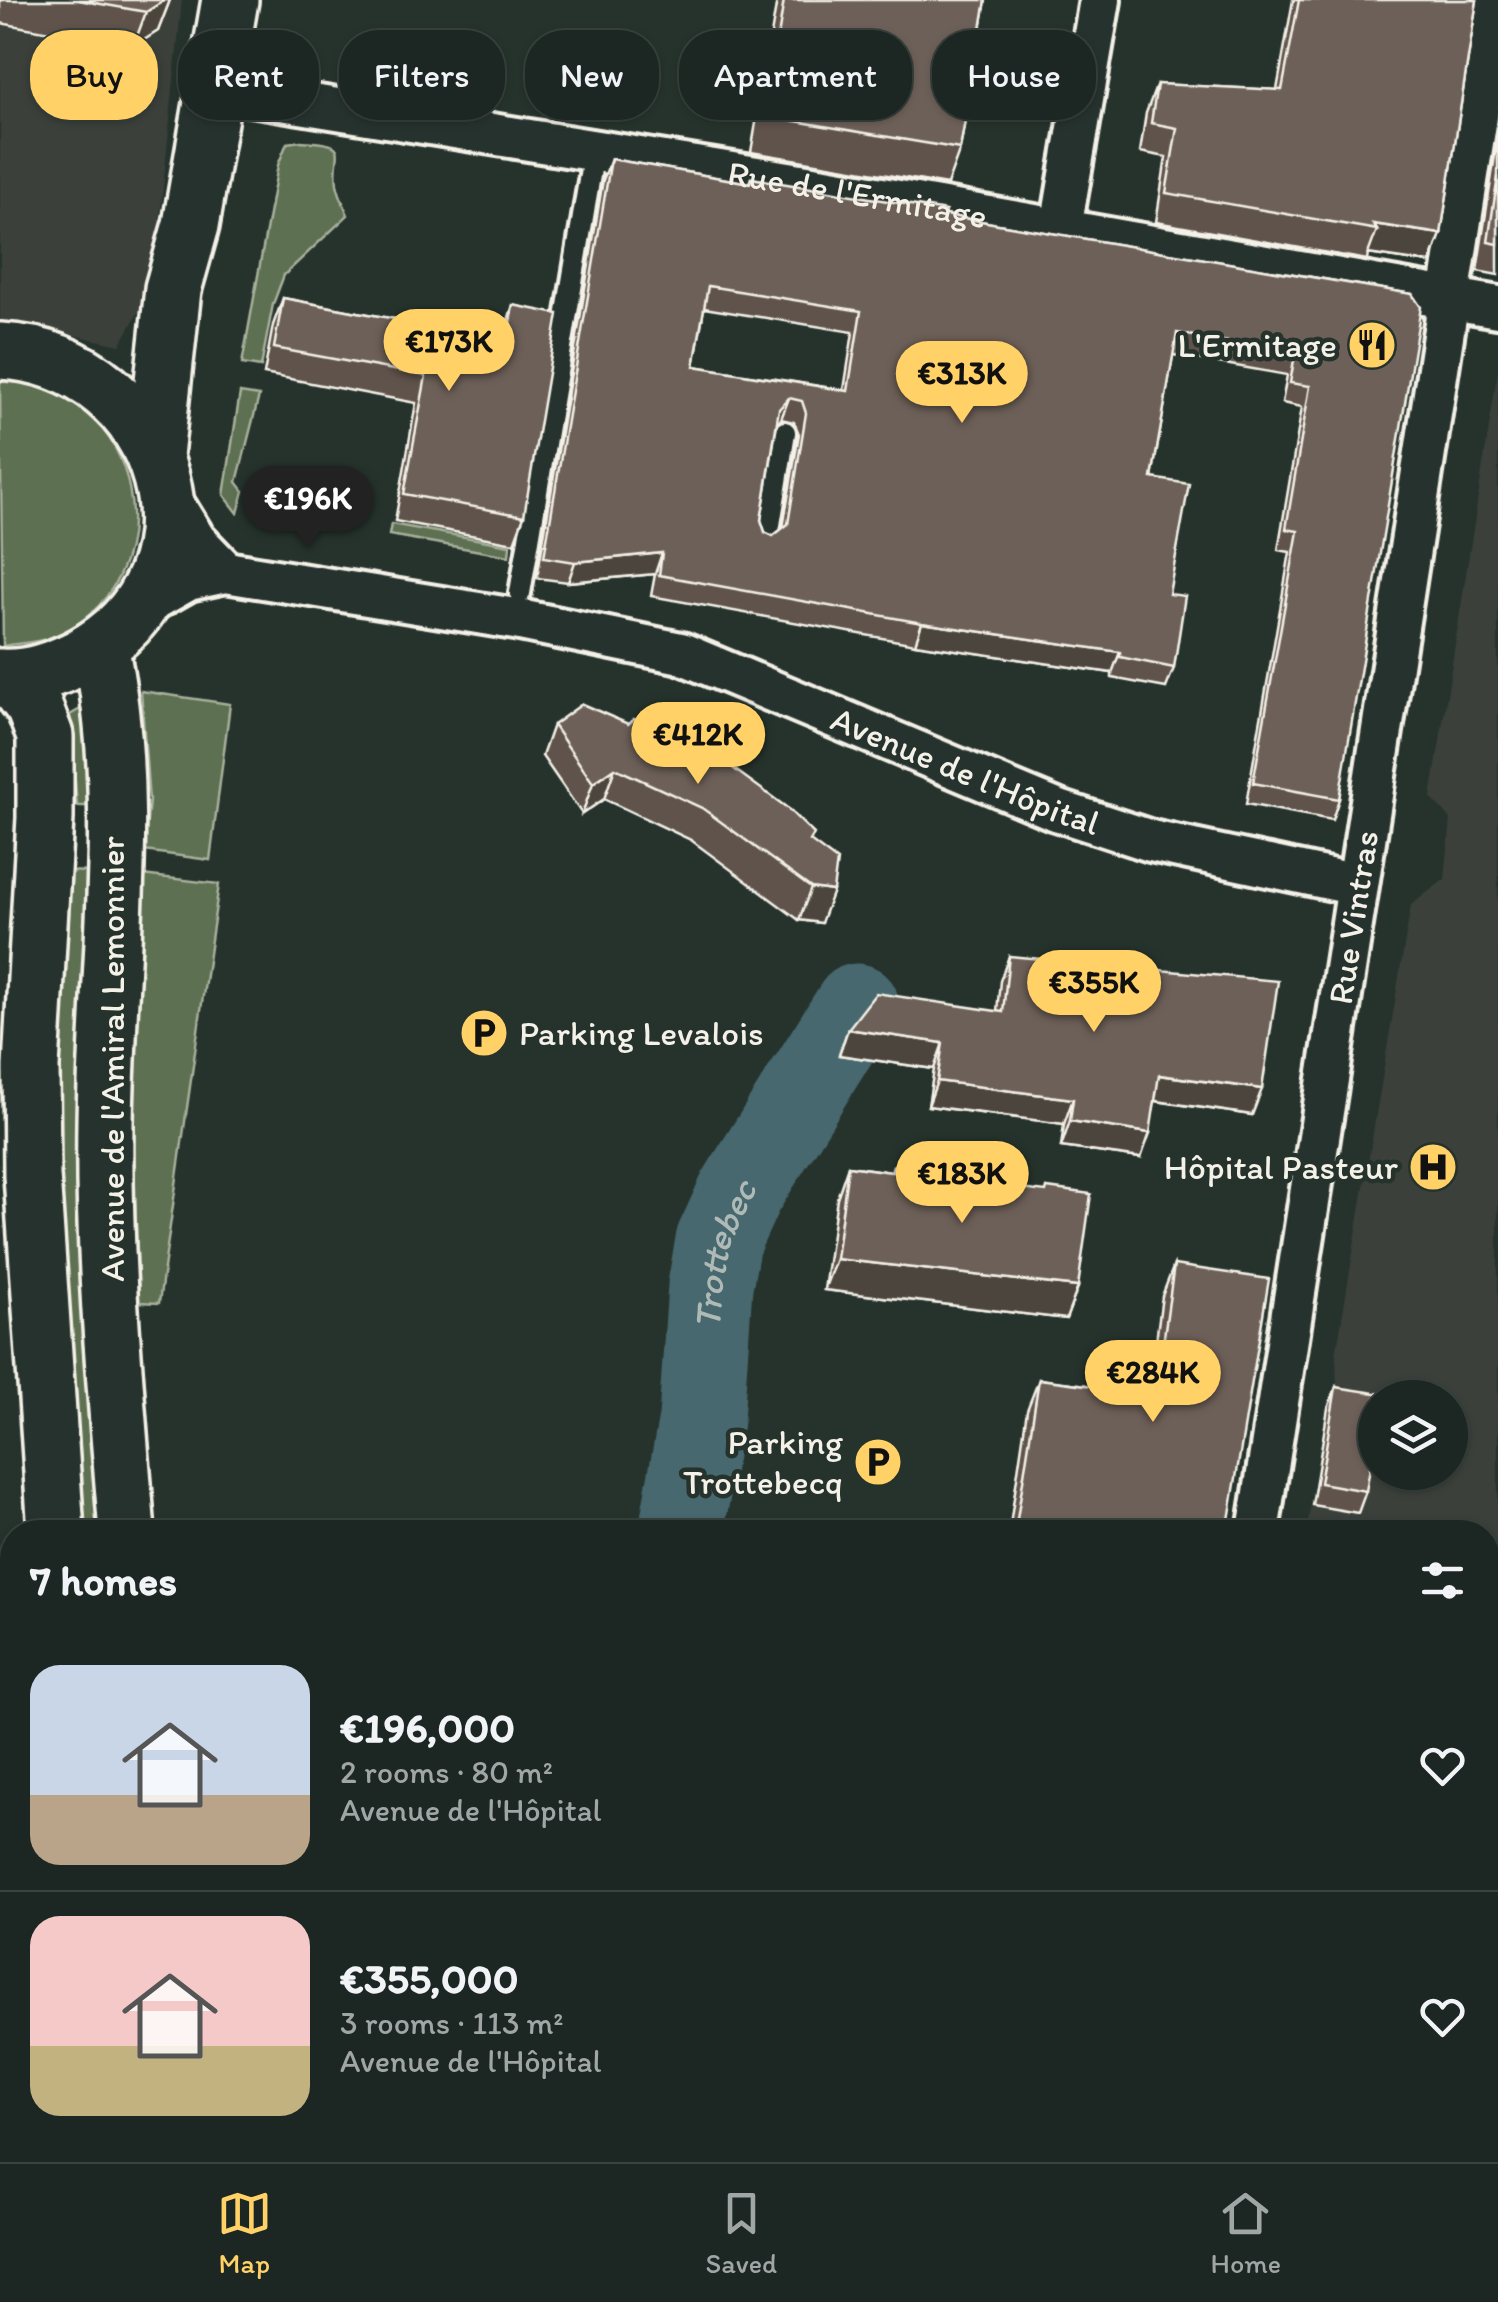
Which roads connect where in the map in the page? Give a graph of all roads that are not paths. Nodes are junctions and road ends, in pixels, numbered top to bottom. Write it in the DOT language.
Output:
graph roads {
  1 [pos="230,0"];
  2 [pos="1100,0"];
  3 [pos="1495,0"];
  4 [pos="225,30"];
  5 [pos="319,106"];
  6 [pos="209,120"];
  7 [pos="594,151"];
  8 [pos="1062,228"];
  9 [pos="174,290"];
  10 [pos="1446,299"];
  11 [pos="1498,307"];
  12 [pos="0,351"];
  13 [pos="93,378"];
  14 [pos="785,432"];
  15 [pos="160,472"];
  16 [pos="767,543"];
  17 [pos="226,572"];
  18 [pos="520,593"];
  19 [pos="117,628"];
  20 [pos="6,677"];
  21 [pos="1357,885"];
  22 [pos="55,1520"];
  23 [pos="126,1520"];
  24 [pos="1260,1520"];
  1 -- 4 [label="main road"];
  2 -- 8 [label="street"];
  3 -- 10 [label="street, Rue Vintras"];
  5 -- 7 [label="street, Rue de l'Ermitage"];
  6 -- 9 [label="main road"];
  7 -- 8 [label="street, Rue de l'Ermitage"];
  7 -- 18 [label="lane"];
  8 -- 10 [label="street, Rue de l'Ermitage"];
  9 -- 13 [label="main road"];
  9 -- 15 [label="main road"];
  10 -- 11 [label="street, Rue de l'Ermitage"];
  10 -- 21 [label="street, Rue Vintras"];
  12 -- 13 [label="main road"];
  13 -- 15 [label="main road"];
  14 -- 16 [label="lane"];
  15 -- 17 [label="street"];
  15 -- 19 [label="main road"];
  17 -- 19 [label="street, Avenue de l'Hôpital"];
  17 -- 21 [label="street, Avenue de l'Hôpital"];
  19 -- 20 [label="main road"];
  19 -- 23 [label="main road, Avenue de l'Amiral Lemonnier"];
  20 -- 22 [label="main road, Avenue de l'Amiral Lemonnier"];
  21 -- 24 [label="street, Rue Vintras"];
}
